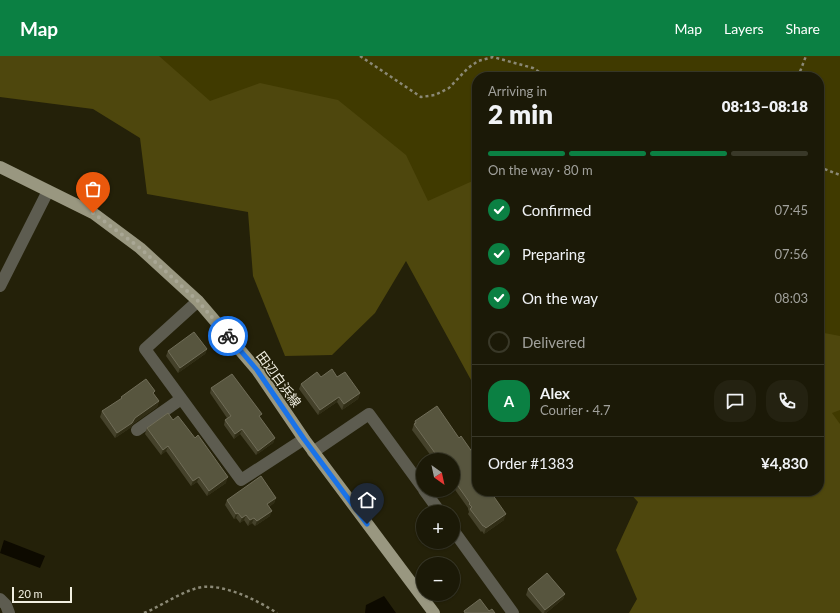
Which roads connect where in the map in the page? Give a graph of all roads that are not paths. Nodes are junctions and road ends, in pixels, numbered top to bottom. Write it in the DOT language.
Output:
graph roads {
  1 [pos="0,167"];
  2 [pos="48,191"];
  3 [pos="5,265"];
  4 [pos="0,286"];
  5 [pos="198,301"];
  6 [pos="182,399"];
  7 [pos="137,430"];
  8 [pos="304,439"];
  9 [pos="314,452"];
  10 [pos="416,478"];
  11 [pos="460,540"];
  12 [pos="0,599"];
  13 [pos="9,613"];
  14 [pos="434,613"];
  15 [pos="513,613"];
  1 -- 2 [label="main road, 田辺白浜線"];
  2 -- 3 [label="street"];
  2 -- 5 [label="main road, 田辺白浜線"];
  3 -- 4 [label="street"];
  5 -- 6 [label="street"];
  5 -- 8 [label="main road, 田辺白浜線"];
  6 -- 7 [label="street"];
  6 -- 8 [label="street"];
  8 -- 9 [label="main road, 田辺白浜線"];
  9 -- 10 [label="street"];
  9 -- 14 [label="main road, 田辺白浜線"];
  11 -- 15 [label="street"];
  12 -- 13 [label="street"];
}
